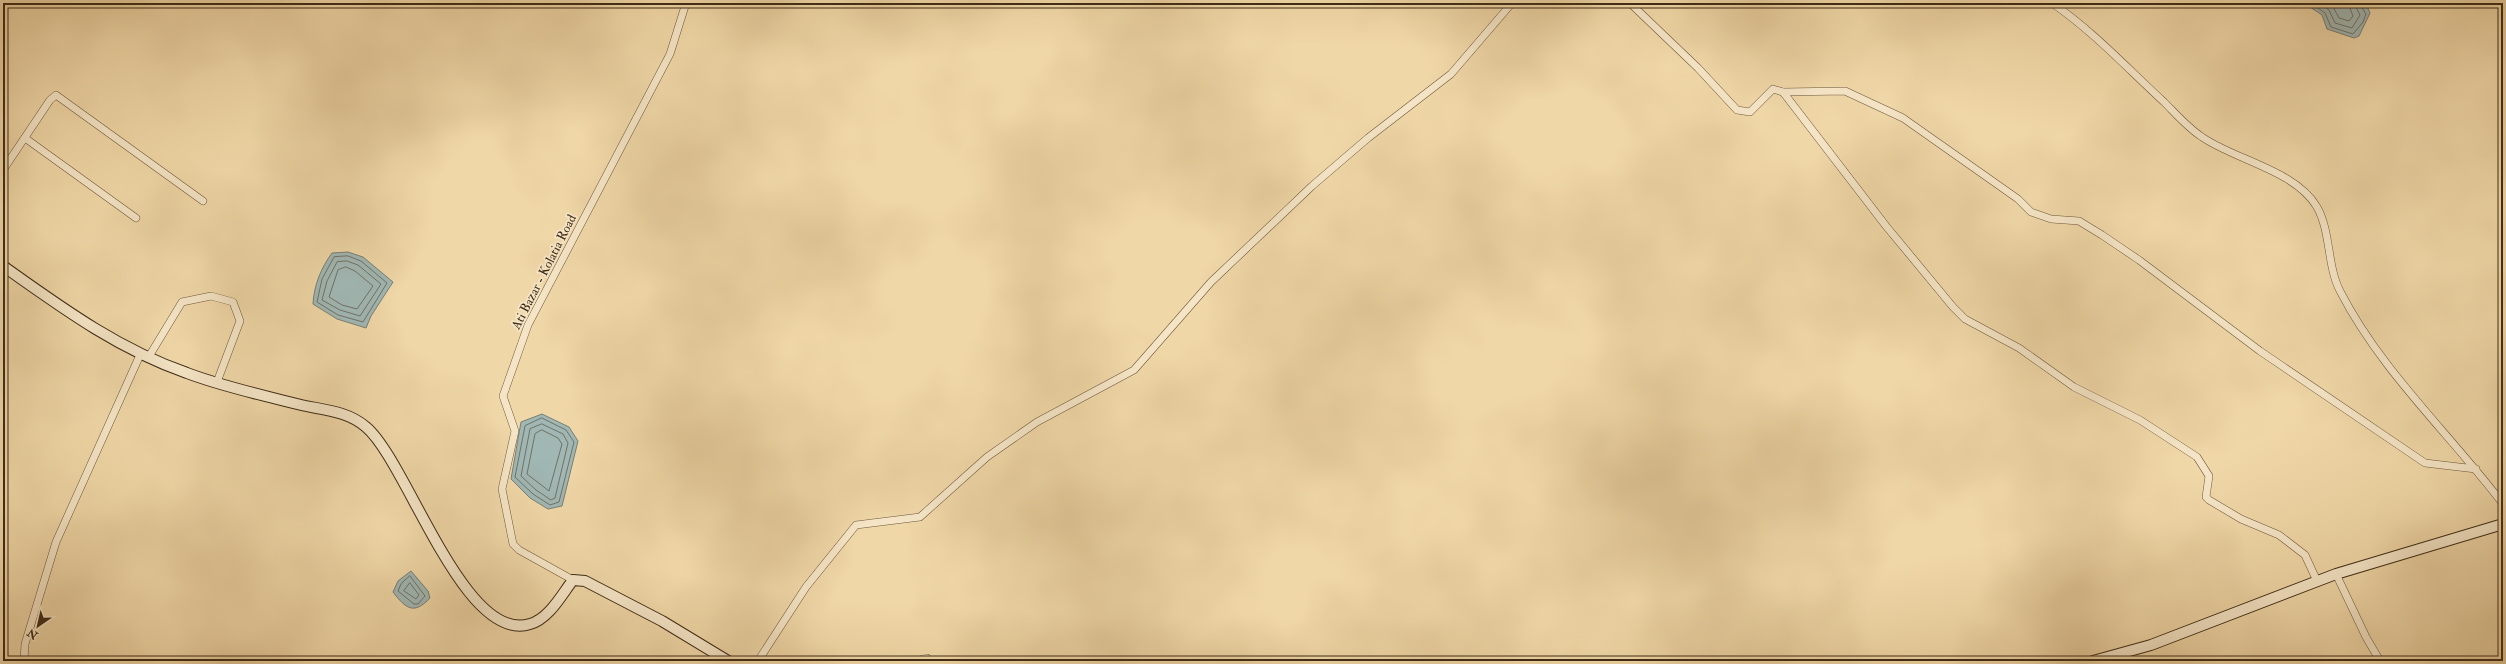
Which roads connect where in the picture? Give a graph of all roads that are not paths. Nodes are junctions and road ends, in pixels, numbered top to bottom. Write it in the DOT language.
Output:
graph roads {
  1 [pos="9,3"];
  2 [pos="686,3"];
  3 [pos="1512,3"];
  4 [pos="1630,3"];
  5 [pos="2052,3"];
  6 [pos="3,6"];
  7 [pos="1783,92"];
  8 [pos="25,138"];
  9 [pos="3,170"];
  10 [pos="203,201"];
  11 [pos="136,218"];
  12 [pos="3,266"];
  13 [pos="144,357"];
  14 [pos="217,382"];
  15 [pos="2476,468"];
  16 [pos="2503,504"];
  17 [pos="2503,524"];
  18 [pos="2336,574"];
  19 [pos="573,580"];
  20 [pos="2317,581"];
  21 [pos="927,658"];
  22 [pos="24,661"];
  23 [pos="728,661"];
  24 [pos="758,661"];
  25 [pos="916,661"];
  26 [pos="2093,661"];
  27 [pos="2380,661"];
  1 -- 6 [label="street"];
  2 -- 19 [label="street, Ati Bazar - Kolatia Road"];
  3 -- 24 [label="street"];
  4 -- 7 [label="street"];
  5 -- 15 [label="street"];
  7 -- 15 [label="street"];
  7 -- 20 [label="street"];
  8 -- 9 [label="street"];
  8 -- 10 [label="street"];
  8 -- 11 [label="street"];
  12 -- 13 [label="main road"];
  13 -- 14 [label="main road"];
  13 -- 14 [label="street"];
  13 -- 22 [label="street"];
  14 -- 19 [label="main road"];
  15 -- 16 [label="street"];
  17 -- 18 [label="main road"];
  18 -- 20 [label="main road"];
  18 -- 27 [label="street"];
  19 -- 23 [label="main road"];
  20 -- 26 [label="main road"];
  21 -- 25 [label="street"];
}
